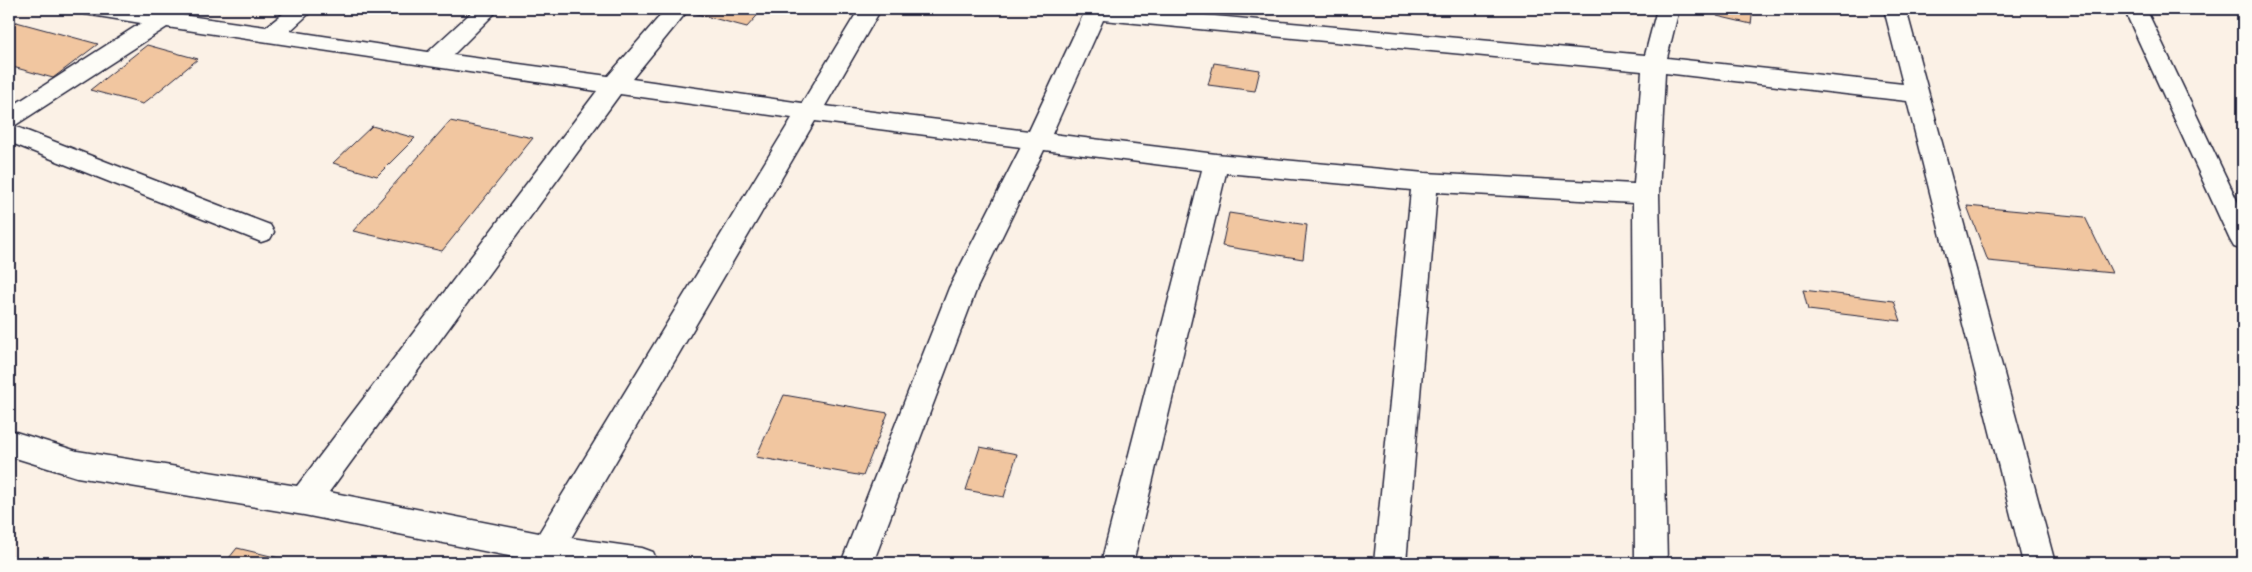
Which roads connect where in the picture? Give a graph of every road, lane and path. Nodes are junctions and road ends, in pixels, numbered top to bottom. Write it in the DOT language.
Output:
graph roads {
  1 [pos="93,9"];
  2 [pos="303,9"];
  3 [pos="488,9"];
  4 [pos="678,9"];
  5 [pos="870,9"];
  6 [pos="1668,9"];
  7 [pos="1895,9"];
  8 [pos="2135,9"];
  9 [pos="1096,10"];
  10 [pos="128,11"];
  11 [pos="162,20"];
  12 [pos="270,36"];
  13 [pos="432,60"];
  14 [pos="1654,64"];
  15 [pos="614,85"];
  16 [pos="1917,94"];
  17 [pos="808,112"];
  18 [pos="9,119"];
  19 [pos="9,133"];
  20 [pos="1037,140"];
  21 [pos="1216,163"];
  22 [pos="1425,182"];
  23 [pos="1646,194"];
  24 [pos="261,232"];
  25 [pos="2243,240"];
  26 [pos="9,443"];
  27 [pos="304,501"];
  28 [pos="543,556"];
  29 [pos="642,563"];
  30 [pos="857,563"];
  31 [pos="1117,563"];
  32 [pos="1390,563"];
  33 [pos="1651,563"];
  34 [pos="2039,563"];
  1 -- 10 [label="street"];
  2 -- 12 [label="street"];
  3 -- 13 [label="street"];
  4 -- 15 [label="street"];
  5 -- 17 [label="street"];
  6 -- 14 [label="street"];
  7 -- 16 [label="street"];
  8 -- 25 [label="street"];
  9 -- 14 [label="street"];
  9 -- 20 [label="street"];
  10 -- 11 [label="street"];
  11 -- 12 [label="street"];
  11 -- 18 [label="street"];
  12 -- 13 [label="street"];
  13 -- 15 [label="street"];
  14 -- 16 [label="street"];
  14 -- 23 [label="street"];
  15 -- 17 [label="street"];
  15 -- 27 [label="street"];
  16 -- 34 [label="street"];
  17 -- 20 [label="street"];
  17 -- 28 [label="street"];
  19 -- 24 [label="street"];
  20 -- 21 [label="street"];
  20 -- 30 [label="street"];
  21 -- 22 [label="street"];
  21 -- 31 [label="street"];
  22 -- 23 [label="street"];
  22 -- 32 [label="street"];
  23 -- 33 [label="street"];
  26 -- 27 [label="street"];
  27 -- 28 [label="street"];
  28 -- 29 [label="street"];
}
